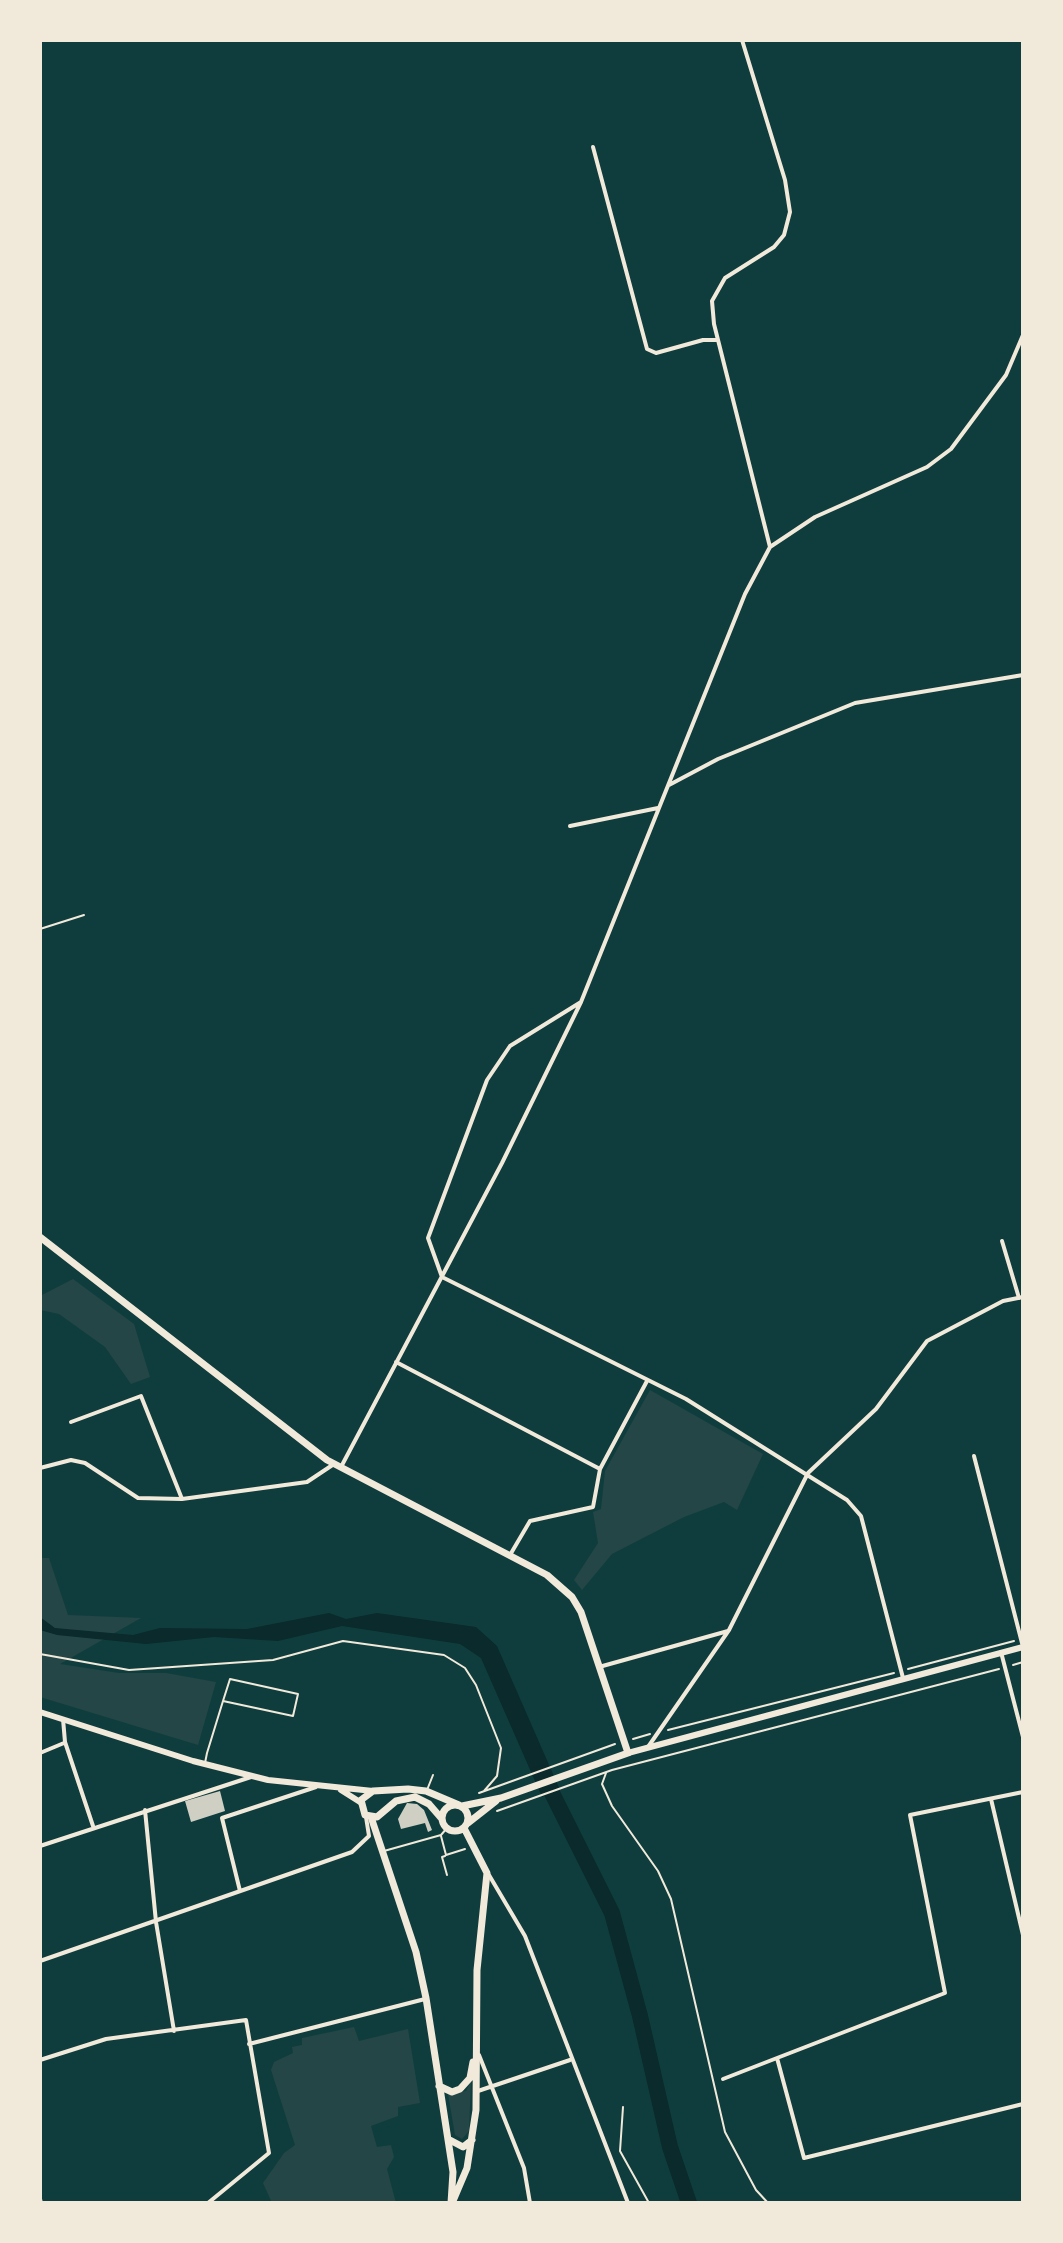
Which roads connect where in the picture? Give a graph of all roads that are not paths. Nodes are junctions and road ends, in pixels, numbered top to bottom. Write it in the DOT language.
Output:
graph roads {
  1 [pos="742,40"];
  2 [pos="593,147"];
  3 [pos="1023,335"];
  4 [pos="718,340"];
  5 [pos="770,547"];
  6 [pos="1023,675"];
  7 [pos="667,786"];
  8 [pos="658,808"];
  9 [pos="570,826"];
  10 [pos="84,915"];
  11 [pos="40,929"];
  12 [pos="581,1002"];
  13 [pos="40,1237"];
  14 [pos="1002,1241"];
  15 [pos="442,1277"];
  16 [pos="1021,1298"];
  17 [pos="396,1362"];
  18 [pos="647,1381"];
  19 [pos="71,1422"];
  20 [pos="974,1456"];
  21 [pos="337,1466"];
  22 [pos="40,1468"];
  23 [pos="600,1469"];
  24 [pos="808,1473"];
  25 [pos="182,1499"];
  26 [pos="510,1555"];
  27 [pos="729,1630"];
  28 [pos="1022,1644"];
  29 [pos="1001,1652"];
  30 [pos="599,1667"];
  31 [pos="902,1674"];
  32 [pos="223,1701"];
  33 [pos="40,1712"];
  34 [pos="63,1719"];
  35 [pos="1023,1737"];
  36 [pos="65,1742"];
  37 [pos="648,1747"];
  38 [pos="40,1753"];
  39 [pos="628,1753"];
  40 [pos="205,1764"];
  41 [pos="433,1775"];
  42 [pos="253,1776"];
  43 [pos="319,1786"];
  44 [pos="334,1787"];
  45 [pos="373,1791"];
  46 [pos="426,1791"];
  47 [pos="1023,1792"];
  48 [pos="505,1796"];
  49 [pos="991,1799"];
  50 [pos="360,1802"];
  51 [pos="460,1806"];
  52 [pos="145,1810"];
  53 [pos="368,1816"];
  54 [pos="442,1819"];
  55 [pos="93,1826"];
  56 [pos="466,1829"];
  57 [pos="444,1832"];
  58 [pos="40,1846"];
  59 [pos="465,1849"];
  60 [pos="382,1851"];
  61 [pos="446,1855"];
  62 [pos="484,1866"];
  63 [pos="447,1875"];
  64 [pos="240,1891"];
  65 [pos="156,1922"];
  66 [pos="1023,1935"];
  67 [pos="40,1961"];
  68 [pos="426,1998"];
  69 [pos="174,2031"];
  70 [pos="249,2044"];
  71 [pos="475,2046"];
  72 [pos="777,2058"];
  73 [pos="40,2060"];
  74 [pos="571,2060"];
  75 [pos="723,2079"];
  76 [pos="439,2086"];
  77 [pos="494,2088"];
  78 [pos="478,2091"];
  79 [pos="1023,2104"];
  80 [pos="448,2139"];
  81 [pos="472,2140"];
  82 [pos="208,2203"];
  83 [pos="451,2203"];
  84 [pos="530,2203"];
  85 [pos="628,2203"];
  1 -- 4 [label="street"];
  2 -- 4 [label="street"];
  3 -- 5 [label="street"];
  4 -- 5 [label="street"];
  5 -- 7 [label="street"];
  6 -- 7 [label="street"];
  7 -- 8 [label="street"];
  8 -- 9 [label="street"];
  8 -- 12 [label="street"];
  10 -- 11 [label="lane"];
  12 -- 15 [label="street"];
  12 -- 15 [label="street"];
  13 -- 21 [label="main road"];
  14 -- 16 [label="street"];
  15 -- 17 [label="street"];
  15 -- 18 [label="street"];
  16 -- 24 [label="street"];
  17 -- 21 [label="street"];
  17 -- 23 [label="street"];
  18 -- 23 [label="street"];
  18 -- 24 [label="street"];
  19 -- 25 [label="street"];
  20 -- 28 [label="street"];
  21 -- 25 [label="street"];
  21 -- 26 [label="main road"];
  22 -- 25 [label="street"];
  23 -- 26 [label="street"];
  24 -- 27 [label="street"];
  24 -- 31 [label="street"];
  26 -- 30 [label="main road"];
  27 -- 30 [label="street"];
  27 -- 37 [label="street"];
  28 -- 29 [label="main road"];
  29 -- 31 [label="main road"];
  29 -- 35 [label="street"];
  30 -- 39 [label="main road"];
  31 -- 37 [label="main road"];
  32 -- 32 [label="lane"];
  32 -- 40 [label="lane"];
  33 -- 34 [label="main road"];
  34 -- 36 [label="street"];
  34 -- 40 [label="main road"];
  36 -- 38 [label="street"];
  36 -- 55 [label="street"];
  37 -- 39 [label="main road"];
  39 -- 48 [label="main road"];
  40 -- 42 [label="main road"];
  41 -- 46 [label="lane"];
  42 -- 43 [label="main road"];
  42 -- 52 [label="street"];
  43 -- 44 [label="main road"];
  43 -- 64 [label="street"];
  44 -- 45 [label="main road"];
  44 -- 50 [label="main road"];
  45 -- 46 [label="main road"];
  45 -- 50 [label="main road"];
  46 -- 51 [label="main road"];
  47 -- 49 [label="street"];
  48 -- 51 [label="main road"];
  48 -- 56 [label="main road"];
  49 -- 66 [label="street"];
  49 -- 72 [label="street"];
  50 -- 53 [label="main road"];
  51 -- 54 [label="main road"];
  51 -- 56 [label="main road"];
  52 -- 55 [label="street"];
  52 -- 65 [label="street"];
  53 -- 54 [label="main road"];
  53 -- 60 [label="main road"];
  53 -- 64 [label="street"];
  54 -- 57 [label="main road"];
  55 -- 58 [label="street"];
  56 -- 57 [label="main road"];
  56 -- 62 [label="main road"];
  57 -- 60 [label="lane"];
  57 -- 61 [label="lane"];
  59 -- 61 [label="lane"];
  60 -- 68 [label="main road"];
  61 -- 63 [label="lane"];
  62 -- 71 [label="main road"];
  62 -- 74 [label="street"];
  64 -- 65 [label="street"];
  65 -- 67 [label="street"];
  65 -- 69 [label="street"];
  68 -- 70 [label="street"];
  68 -- 76 [label="main road"];
  69 -- 70 [label="street"];
  69 -- 73 [label="street"];
  70 -- 82 [label="street"];
  71 -- 76 [label="main road"];
  71 -- 77 [label="street"];
  71 -- 78 [label="main road"];
  72 -- 75 [label="street"];
  72 -- 79 [label="street"];
  74 -- 77 [label="street"];
  74 -- 85 [label="street"];
  76 -- 80 [label="main road"];
  77 -- 78 [label="street"];
  77 -- 84 [label="street"];
  78 -- 81 [label="main road"];
  80 -- 81 [label="main road"];
  80 -- 83 [label="main road"];
  81 -- 83 [label="main road"];
}
